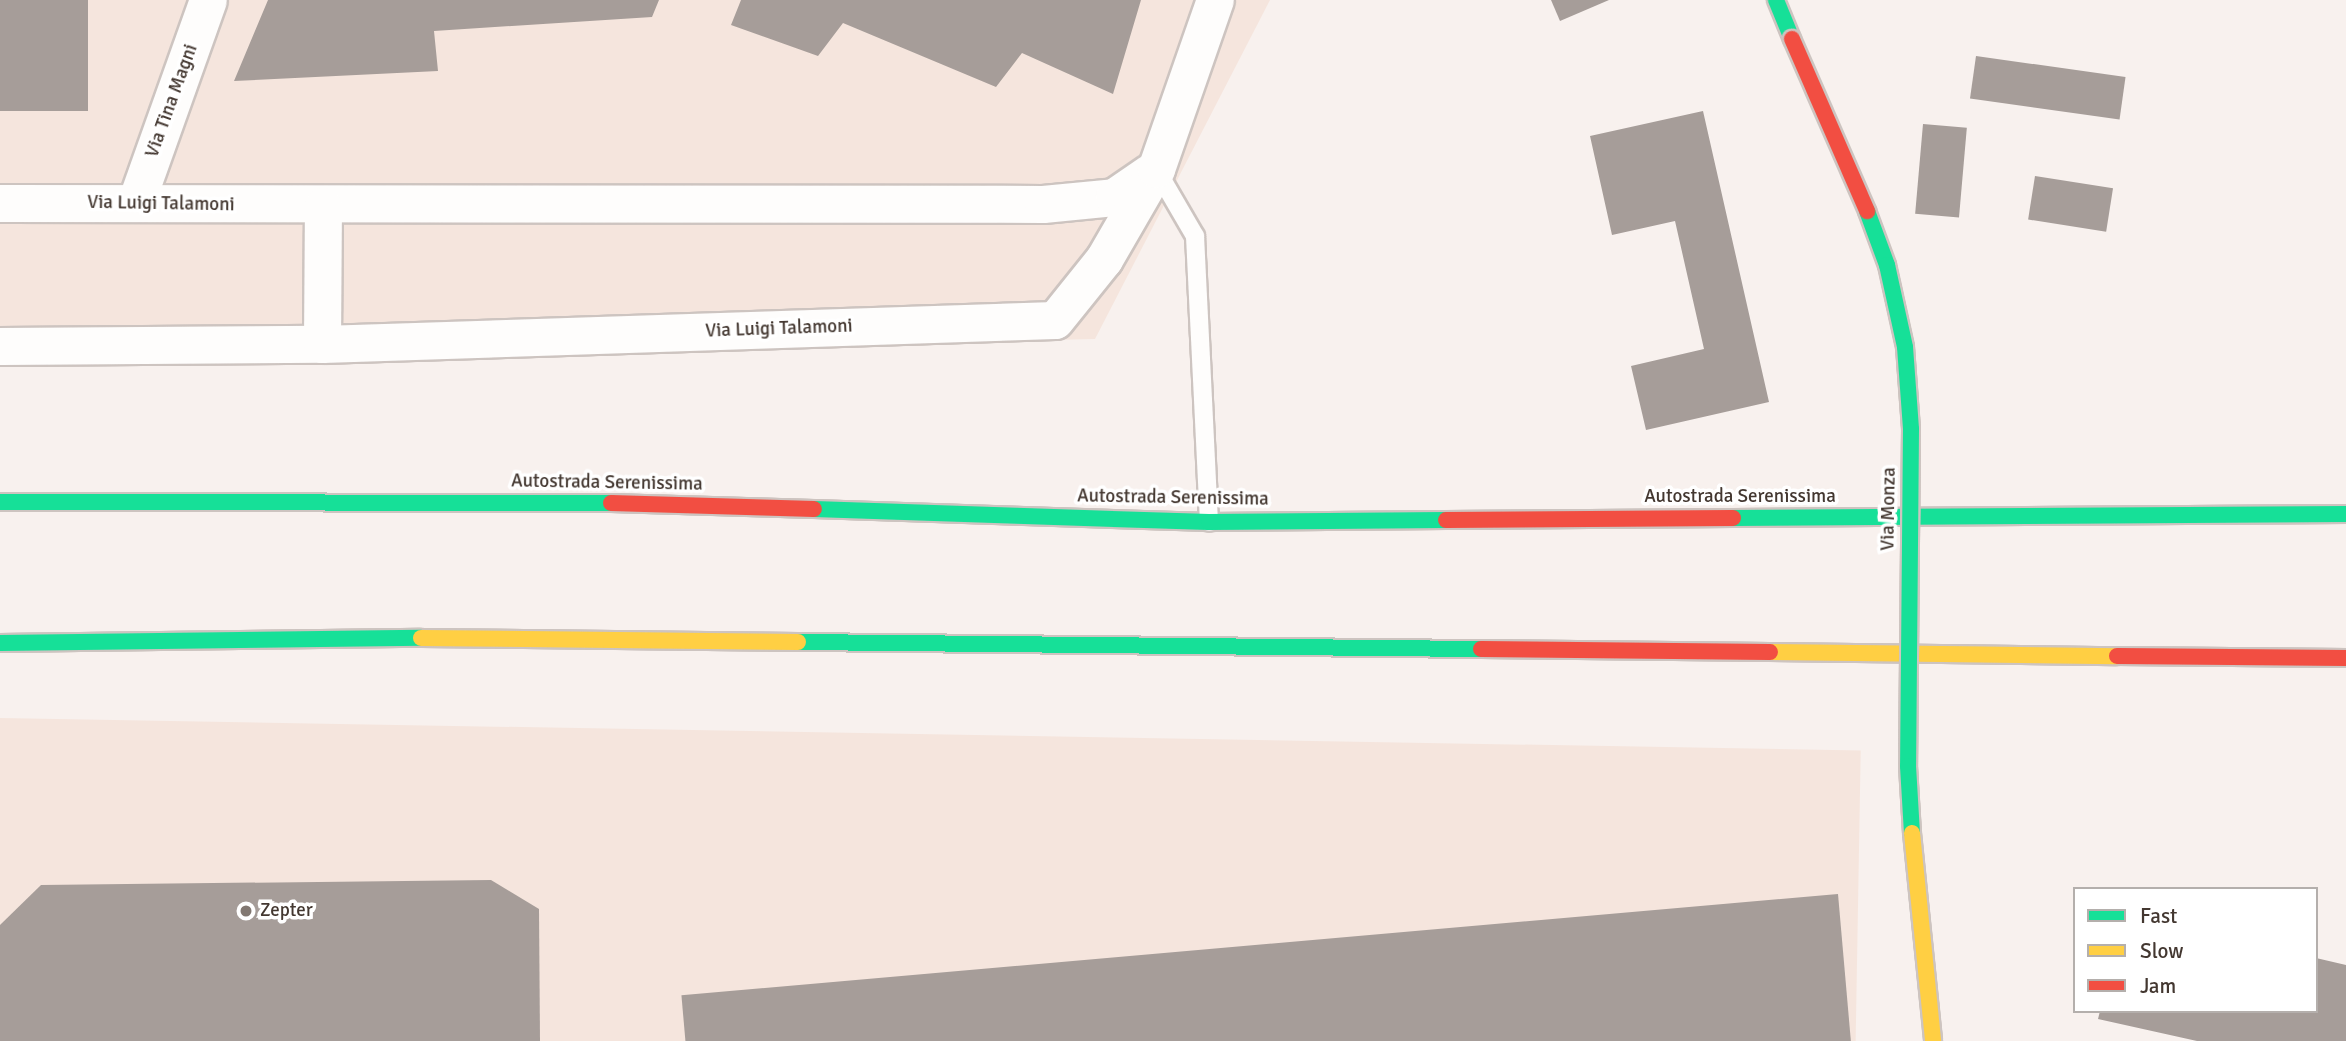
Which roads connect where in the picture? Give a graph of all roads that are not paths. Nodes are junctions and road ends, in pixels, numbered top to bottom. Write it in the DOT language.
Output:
graph roads {
  1 [pos="208,0"];
  2 [pos="1215,0"];
  3 [pos="1776,0"];
  4 [pos="1156,169"];
  5 [pos="136,202"];
  6 [pos="0,203"];
  7 [pos="323,206"];
  8 [pos="322,344"];
  9 [pos="0,346"];
  10 [pos="0,502"];
  11 [pos="2346,514"];
  12 [pos="1209,522"];
  13 [pos="0,643"];
  14 [pos="2346,658"];
  15 [pos="1933,1041"];
  1 -- 5 [label="street, Via Tina Magni"];
  2 -- 4 [label="street, Via Luigi Talamoni"];
  3 -- 15 [label="main road, Via Monza, bridge"];
  4 -- 7 [label="street, Via Luigi Talamoni"];
  4 -- 8 [label="street, Via Luigi Talamoni"];
  4 -- 12 [label="lane"];
  5 -- 6 [label="street, Via Luigi Talamoni"];
  5 -- 7 [label="street, Via Luigi Talamoni"];
  7 -- 8 [label="street"];
  8 -- 9 [label="street, Via Luigi Talamoni"];
  10 -- 12 [label="main road, Autostrada Serenissima"];
  11 -- 12 [label="main road, Autostrada Serenissima"];
  13 -- 14 [label="main road"];
}
